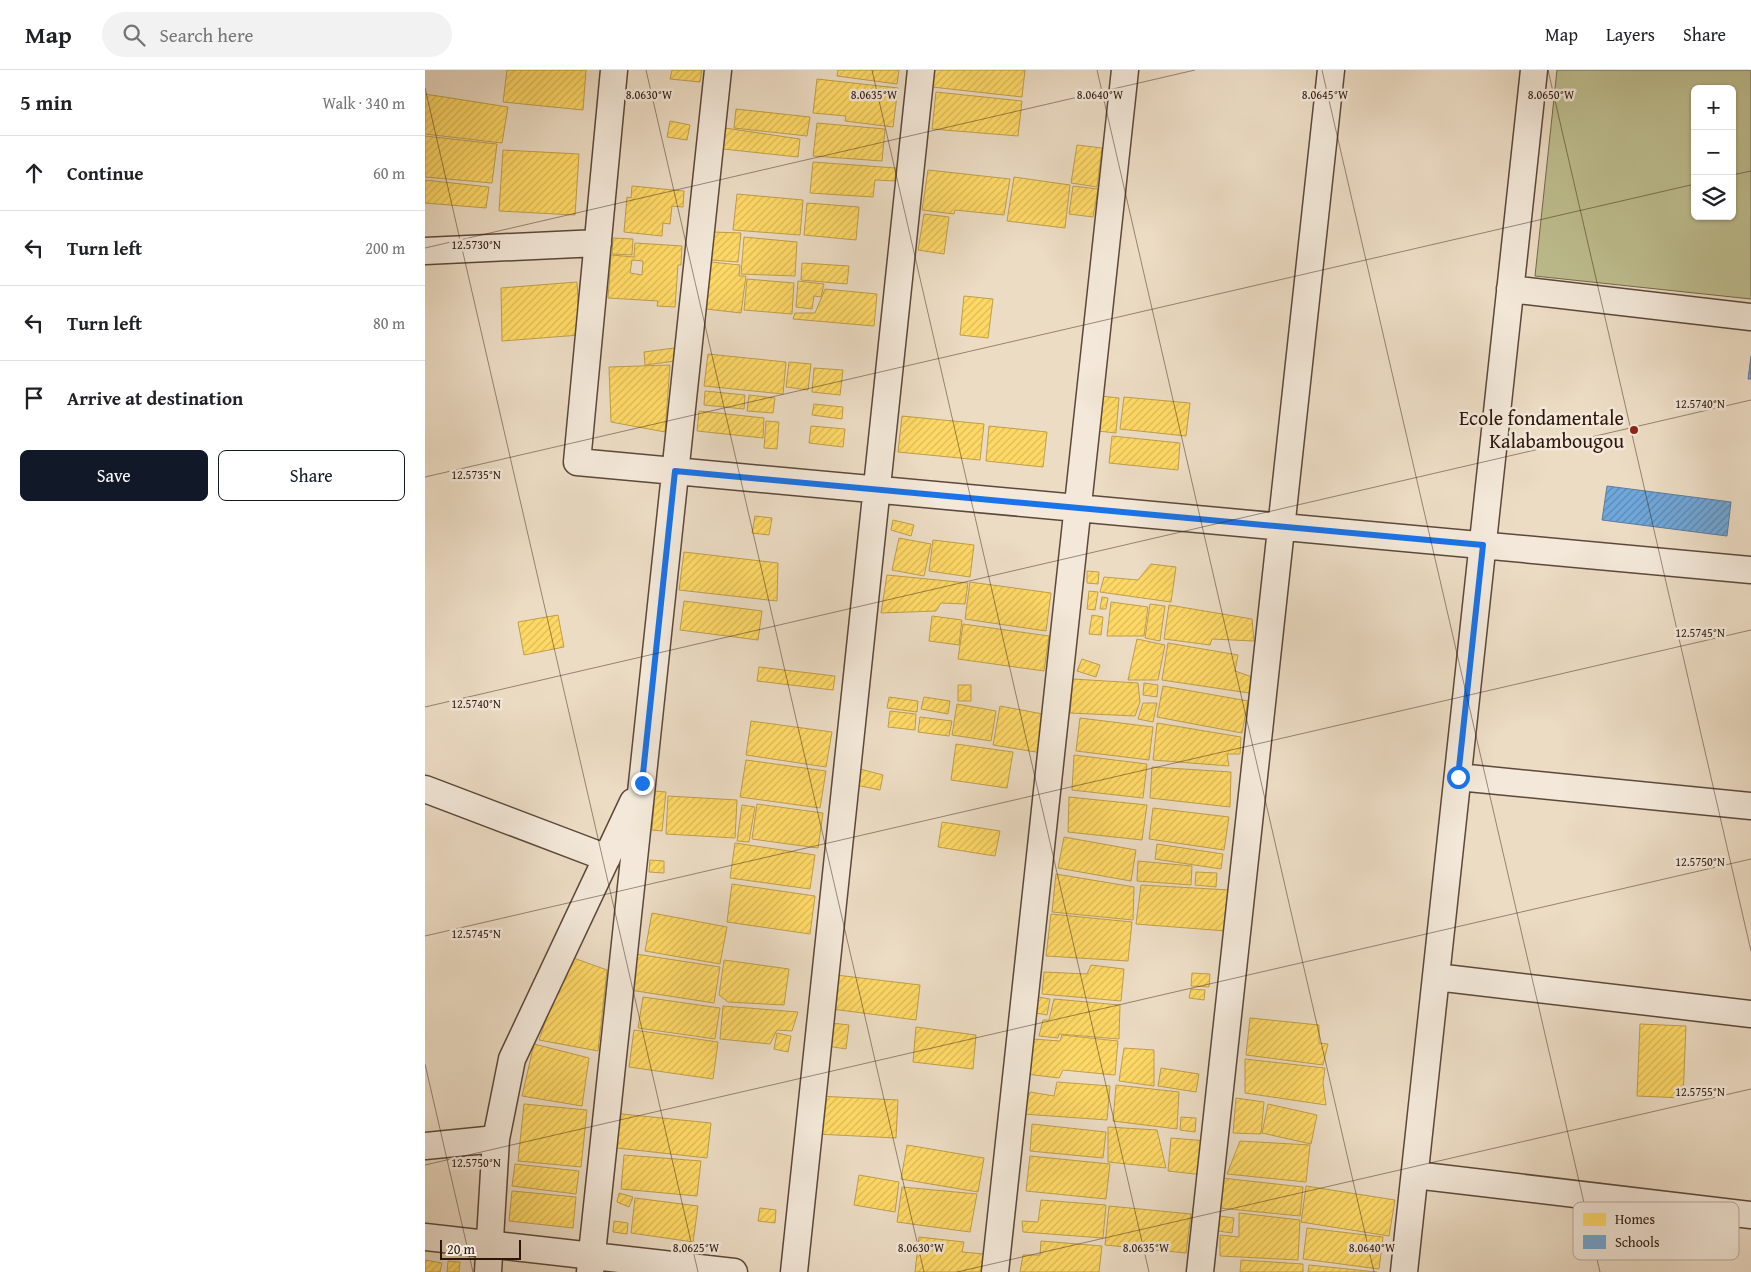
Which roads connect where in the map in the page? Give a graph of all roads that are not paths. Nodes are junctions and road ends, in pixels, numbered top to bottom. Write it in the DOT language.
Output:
graph roads {
  1 [pos="614,70"];
  2 [pos="718,70"];
  3 [pos="921,70"];
  4 [pos="1125,70"];
  5 [pos="1331,70"];
  6 [pos="1534,70"];
  7 [pos="598,243"];
  8 [pos="425,251"];
  9 [pos="1511,289"];
  10 [pos="1751,318"];
  11 [pos="675,471"];
  12 [pos="877,489"];
  13 [pos="1078,508"];
  14 [pos="1281,527"];
  15 [pos="1483,545"];
  16 [pos="1751,570"];
  17 [pos="1458,777"];
  18 [pos="642,783"];
  19 [pos="425,789"];
  20 [pos="1751,806"];
  21 [pos="607,858"];
  22 [pos="1436,978"];
  23 [pos="1751,1014"];
  24 [pos="496,1140"];
  25 [pos="425,1146"];
  26 [pos="1415,1175"];
  27 [pos="1642,1202"];
  28 [pos="425,1237"];
  29 [pos="491,1245"];
  30 [pos="591,1264"];
  31 [pos="489,1272"];
  32 [pos="734,1272"];
  33 [pos="794,1272"];
  34 [pos="995,1272"];
  35 [pos="1200,1272"];
  36 [pos="1404,1272"];
  1 -- 7 [label="street"];
  2 -- 11 [label="street"];
  3 -- 12 [label="street"];
  4 -- 13 [label="street"];
  5 -- 14 [label="street"];
  6 -- 9 [label="street"];
  7 -- 8 [label="street"];
  7 -- 11 [label="street"];
  9 -- 10 [label="street"];
  9 -- 15 [label="street"];
  11 -- 12 [label="street"];
  11 -- 18 [label="street"];
  12 -- 13 [label="street"];
  12 -- 33 [label="street"];
  13 -- 14 [label="street"];
  13 -- 34 [label="street"];
  14 -- 15 [label="street"];
  14 -- 35 [label="street"];
  15 -- 16 [label="street"];
  15 -- 17 [label="street"];
  17 -- 20 [label="street"];
  17 -- 22 [label="street"];
  18 -- 21 [label="street"];
  18 -- 30 [label="street"];
  19 -- 21 [label="street"];
  21 -- 24 [label="street"];
  22 -- 23 [label="street"];
  22 -- 26 [label="street"];
  24 -- 25 [label="street"];
  24 -- 29 [label="street"];
  26 -- 27 [label="street"];
  26 -- 36 [label="street"];
  28 -- 29 [label="street"];
  29 -- 30 [label="street"];
  29 -- 31 [label="street"];
  30 -- 32 [label="street"];
}
